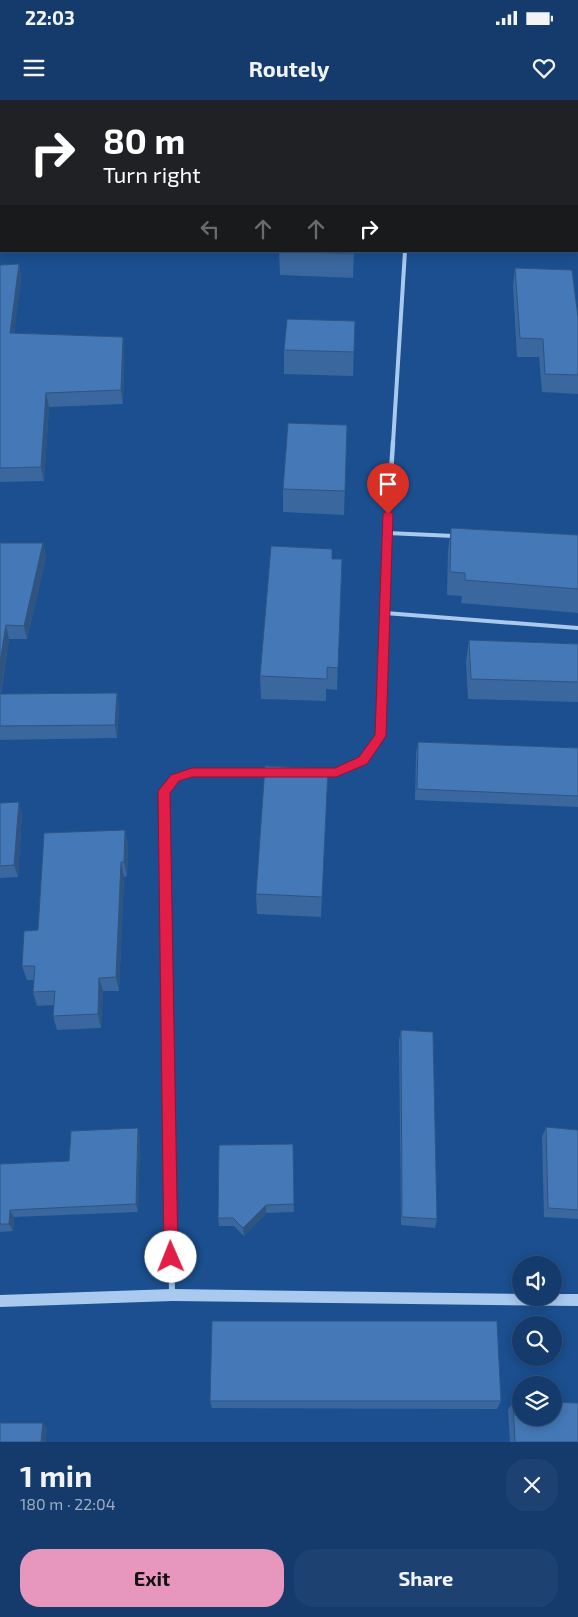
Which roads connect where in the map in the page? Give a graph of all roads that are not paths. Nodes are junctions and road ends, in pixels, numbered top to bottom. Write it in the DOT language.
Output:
graph roads {
  1 [pos="405,252"];
  2 [pos="387,532"];
  3 [pos="463,537"];
  4 [pos="385,613"];
  5 [pos="578,628"];
  6 [pos="279,772"];
  7 [pos="317,773"];
  8 [pos="172,1295"];
  9 [pos="578,1300"];
  10 [pos="0,1301"];
  1 -- 2 [label="street"];
  2 -- 3 [label="lane"];
  2 -- 4 [label="street"];
  4 -- 5 [label="lane"];
  4 -- 7 [label="street"];
  6 -- 8 [label="street"];
  8 -- 9 [label="street"];
  8 -- 10 [label="street"];
}
